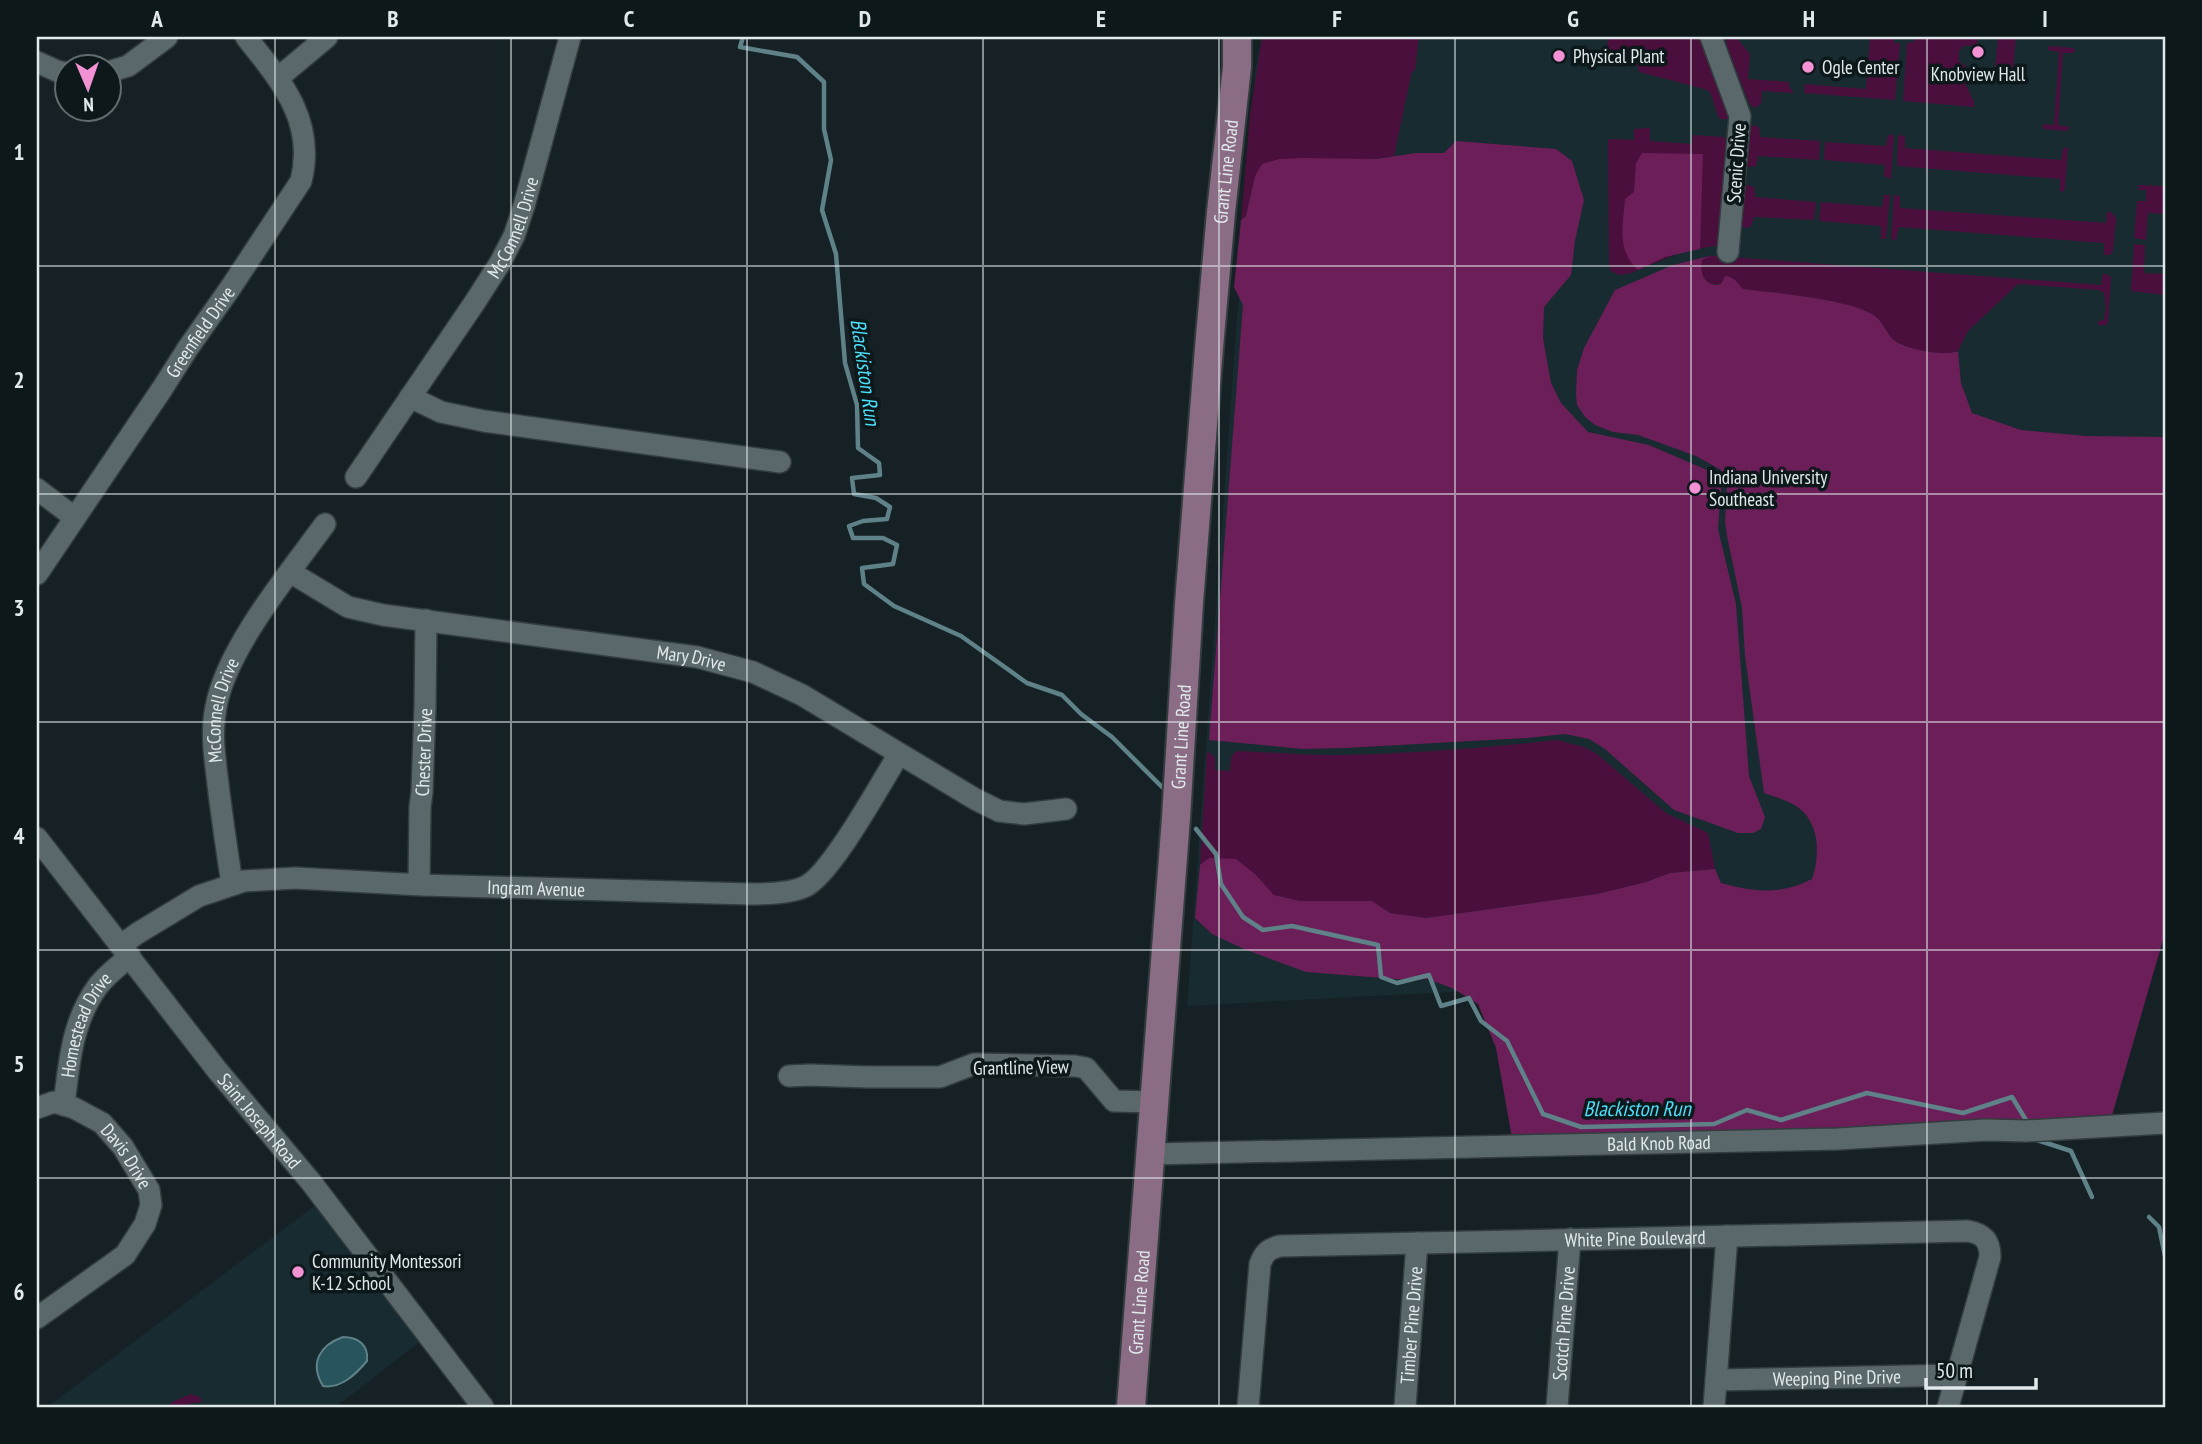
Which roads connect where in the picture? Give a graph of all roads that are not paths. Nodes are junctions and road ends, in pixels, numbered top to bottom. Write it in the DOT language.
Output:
graph roads {
  1 [pos="167,37"];
  2 [pos="246,37"];
  3 [pos="327,37"];
  4 [pos="570,37"];
  5 [pos="1237,37"];
  6 [pos="1245,37"];
  7 [pos="1711,37"];
  8 [pos="1237,66"];
  9 [pos="122,68"];
  10 [pos="278,78"];
  11 [pos="1728,252"];
  12 [pos="410,397"];
  13 [pos="780,462"];
  14 [pos="356,477"];
  15 [pos="37,489"];
  16 [pos="74,517"];
  17 [pos="325,524"];
  18 [pos="290,572"];
  19 [pos="37,574"];
  20 [pos="426,620"];
  21 [pos="900,754"];
  22 [pos="1066,809"];
  23 [pos="37,840"];
  24 [pos="232,883"];
  25 [pos="419,883"];
  26 [pos="125,951"];
  27 [pos="789,1076"];
  28 [pos="1155,1102"];
  29 [pos="52,1105"];
  30 [pos="2165,1124"];
  31 [pos="1151,1154"];
  32 [pos="1727,1236"];
  33 [pos="1570,1238"];
  34 [pos="1417,1243"];
  35 [pos="37,1318"];
  36 [pos="1957,1375"];
  37 [pos="1716,1380"];
  38 [pos="483,1407"];
  39 [pos="1131,1407"];
  40 [pos="1248,1407"];
  41 [pos="1405,1407"];
  42 [pos="1557,1407"];
  43 [pos="1714,1407"];
  44 [pos="1948,1407"];
  1 -- 9 [label="street"];
  2 -- 10 [label="street, Greenfield Drive"];
  3 -- 10 [label="street"];
  4 -- 12 [label="street, McConnell Drive"];
  5 -- 8 [label="main road, Grant Line Road"];
  6 -- 8 [label="main road, Grant Line Road"];
  7 -- 11 [label="street, Scenic Drive"];
  8 -- 28 [label="main road, Grant Line Road"];
  10 -- 16 [label="street, Greenfield Drive"];
  12 -- 13 [label="street"];
  12 -- 14 [label="street, McConnell Drive"];
  15 -- 16 [label="street"];
  16 -- 19 [label="street, Greenfield Drive"];
  17 -- 18 [label="street, McConnell Drive"];
  18 -- 20 [label="street, Mary Drive"];
  18 -- 24 [label="street, McConnell Drive"];
  20 -- 21 [label="street, Mary Drive"];
  20 -- 25 [label="street, Chester Drive"];
  21 -- 22 [label="street, Mary Drive"];
  21 -- 25 [label="street, Ingram Avenue"];
  23 -- 26 [label="street, Saint Joseph Road"];
  24 -- 25 [label="street, Ingram Avenue"];
  24 -- 26 [label="street, Ingram Avenue"];
  26 -- 29 [label="street, Homestead Drive"];
  26 -- 38 [label="street, Saint Joseph Road"];
  27 -- 28 [label="street, Grantline View"];
  28 -- 31 [label="main road, Grant Line Road"];
  29 -- 35 [label="street, Davis Drive"];
  30 -- 31 [label="street, Bald Knob Road"];
  31 -- 39 [label="main road, Grant Line Road"];
  32 -- 33 [label="street, White Pine Boulevard"];
  32 -- 36 [label="street, White Pine Boulevard"];
  32 -- 37 [label="street"];
  33 -- 34 [label="street, White Pine Boulevard"];
  33 -- 42 [label="street, Scotch Pine Drive"];
  34 -- 40 [label="street, White Pine Boulevard"];
  34 -- 41 [label="street, Timber Pine Drive"];
  36 -- 37 [label="street, Weeping Pine Drive"];
  36 -- 44 [label="street, White Pine Boulevard"];
  37 -- 43 [label="street"];
}
